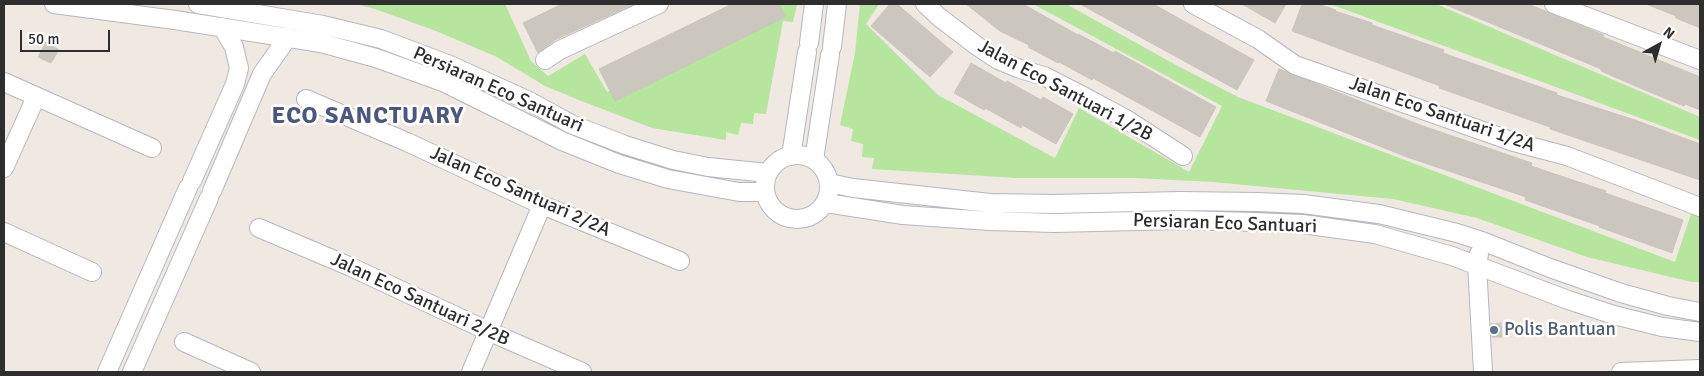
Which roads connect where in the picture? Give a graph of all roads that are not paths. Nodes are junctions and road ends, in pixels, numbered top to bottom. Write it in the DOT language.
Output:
graph roads {
  1 [pos="54,4"];
  2 [pos="198,4"];
  3 [pos="659,4"];
  4 [pos="814,4"];
  5 [pos="837,4"];
  6 [pos="925,4"];
  7 [pos="1193,4"];
  8 [pos="1554,4"];
  9 [pos="812,23"];
  10 [pos="222,27"];
  11 [pos="835,27"];
  12 [pos="288,37"];
  13 [pos="545,60"];
  14 [pos="1700,60"];
  15 [pos="4,82"];
  16 [pos="235,84"];
  17 [pos="254,92"];
  18 [pos="36,97"];
  19 [pos="306,99"];
  20 [pos="152,148"];
  21 [pos="791,156"];
  22 [pos="1184,156"];
  23 [pos="814,160"];
  24 [pos="4,168"];
  25 [pos="768,173"];
  26 [pos="829,182"];
  27 [pos="188,188"];
  28 [pos="765,192"];
  29 [pos="209,198"];
  30 [pos="826,203"];
  31 [pos="542,205"];
  32 [pos="1700,207"];
  33 [pos="259,228"];
  34 [pos="4,232"];
  35 [pos="1482,241"];
  36 [pos="1452,256"];
  37 [pos="680,261"];
  38 [pos="1477,265"];
  39 [pos="92,272"];
  40 [pos="1507,276"];
  41 [pos="1478,288"];
  42 [pos="1700,312"];
  43 [pos="1692,331"];
  44 [pos="490,332"];
  45 [pos="184,342"];
  46 [pos="1700,342"];
  47 [pos="1700,369"];
  48 [pos="107,372"];
  49 [pos="132,372"];
  50 [pos="251,372"];
  51 [pos="471,372"];
  52 [pos="582,372"];
  53 [pos="1483,372"];
  54 [pos="1621,372"];
  1 -- 10 [label="street, Persiaran Eco Santuari"];
  2 -- 25 [label="street, Persiaran Eco Santuari"];
  3 -- 13 [label="street"];
  4 -- 9 [label="street"];
  5 -- 11 [label="street"];
  6 -- 22 [label="street, Jalan Eco Santuari 1/2B"];
  7 -- 32 [label="street, Jalan Eco Santuari 1/2A"];
  8 -- 14 [label="street"];
  9 -- 11 [label="street"];
  9 -- 21 [label="street"];
  10 -- 12 [label="street, Persiaran Eco Santuari"];
  10 -- 16 [label="street"];
  11 -- 23 [label="street"];
  12 -- 17 [label="street"];
  12 -- 28 [label="street, Persiaran Eco Santuari"];
  15 -- 18 [label="street"];
  16 -- 17 [label="street"];
  16 -- 27 [label="street"];
  17 -- 29 [label="street"];
  18 -- 20 [label="street"];
  18 -- 24 [label="street"];
  19 -- 31 [label="street, Jalan Eco Santuari 2/2A"];
  21 -- 23 [label="street"];
  21 -- 25 [label="street"];
  23 -- 26 [label="street"];
  25 -- 28 [label="street"];
  26 -- 30 [label="street"];
  26 -- 35 [label="street, Persiaran Eco Santuari"];
  27 -- 29 [label="street"];
  27 -- 48 [label="street"];
  28 -- 30 [label="street"];
  29 -- 49 [label="street"];
  30 -- 36 [label="street, Persiaran Eco Santuari"];
  31 -- 37 [label="street, Jalan Eco Santuari 2/2A"];
  31 -- 44 [label="street"];
  33 -- 44 [label="street, Jalan Eco Santuari 2/2B"];
  34 -- 39 [label="street"];
  35 -- 38 [label="street"];
  35 -- 42 [label="street, Persiaran Eco Santuari"];
  36 -- 38 [label="street, Persiaran Eco Santuari"];
  36 -- 41 [label="street"];
  38 -- 40 [label="street, Persiaran Eco Santuari"];
  38 -- 41 [label="street"];
  40 -- 41 [label="street"];
  40 -- 43 [label="street, Persiaran Eco Santuari"];
  41 -- 53 [label="street"];
  43 -- 46 [label="street"];
  44 -- 51 [label="street"];
  44 -- 52 [label="street, Jalan Eco Santuari 2/2B"];
  45 -- 50 [label="street"];
  47 -- 54 [label="street"];
}
